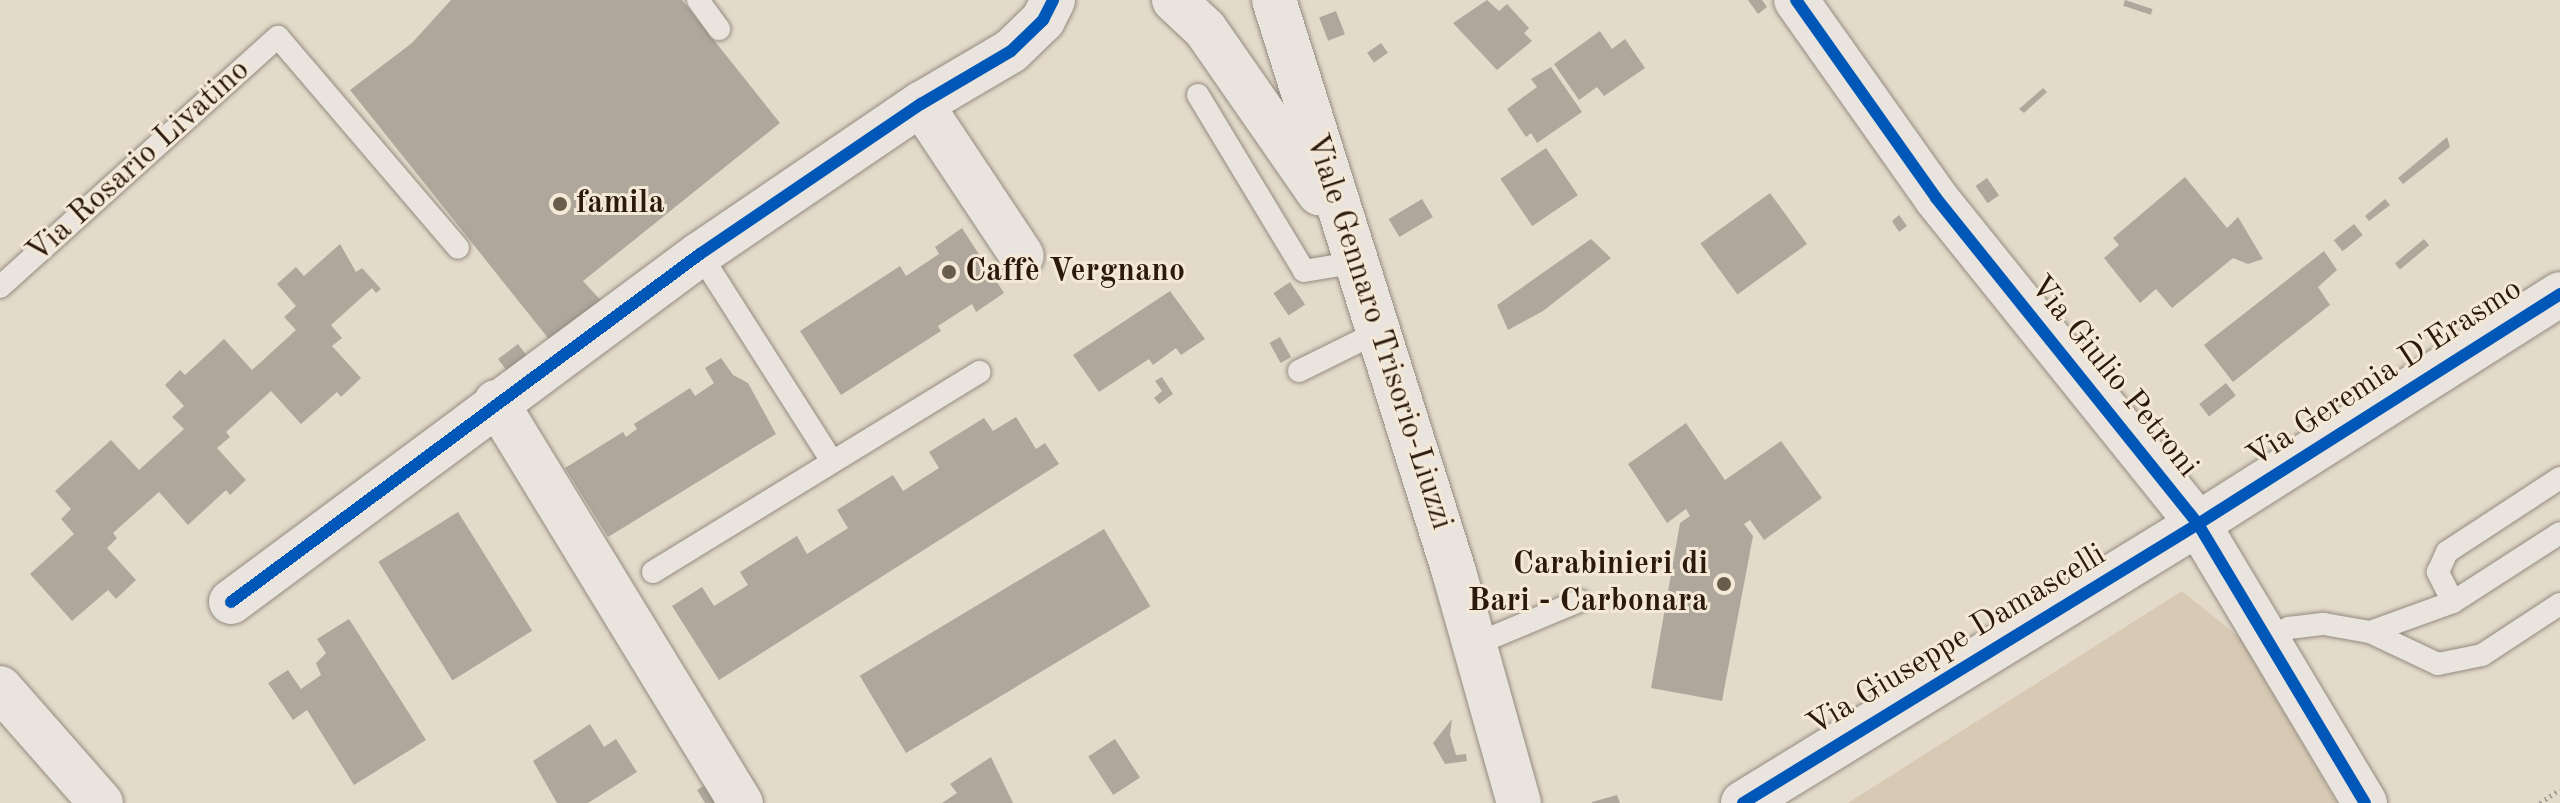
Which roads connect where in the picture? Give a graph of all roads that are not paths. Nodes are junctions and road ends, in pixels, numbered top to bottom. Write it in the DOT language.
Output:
graph roads {
  1 [pos="698,0"];
  2 [pos="1084,0"];
  3 [pos="1174,0"];
  4 [pos="1274,0"];
  5 [pos="1796,0"];
  6 [pos="1048,10"];
  7 [pos="719,29"];
  8 [pos="1198,95"];
  9 [pos="921,104"];
  10 [pos="1350,244"];
  11 [pos="458,248"];
  12 [pos="700,254"];
  13 [pos="1022,256"];
  14 [pos="0,287"];
  15 [pos="2560,294"];
  16 [pos="1380,331"];
  17 [pos="1299,371"];
  18 [pos="980,372"];
  19 [pos="496,402"];
  20 [pos="832,461"];
  21 [pos="2560,478"];
  22 [pos="2198,524"];
  23 [pos="2560,533"];
  24 [pos="653,572"];
  25 [pos="1579,601"];
  26 [pos="231,602"];
  27 [pos="2453,602"];
  28 [pos="2560,604"];
  29 [pos="2370,632"];
  30 [pos="2267,640"];
  31 [pos="1476,644"];
  32 [pos="0,688"];
  33 [pos="101,803"];
  34 [pos="741,803"];
  35 [pos="1519,803"];
  36 [pos="1743,803"];
  37 [pos="2365,803"];
  1 -- 7 [label="lane"];
  2 -- 6 [label="street"];
  3 -- 10 [label="street"];
  4 -- 10 [label="street, Viale Gennaro Trisorio-Liuzzi"];
  5 -- 22 [label="street, Via Giulio Petroni"];
  6 -- 9 [label="street"];
  8 -- 10 [label="lane"];
  9 -- 12 [label="street"];
  9 -- 13 [label="street"];
  10 -- 16 [label="street, Viale Gennaro Trisorio-Liuzzi"];
  11 -- 14 [label="lane, Via Rosario Livatino"];
  12 -- 19 [label="street"];
  12 -- 20 [label="lane"];
  15 -- 22 [label="street, Via Geremia D'Erasmo"];
  16 -- 17 [label="lane"];
  16 -- 31 [label="street, Viale Gennaro Trisorio-Liuzzi"];
  18 -- 20 [label="lane"];
  19 -- 26 [label="street"];
  19 -- 34 [label="street"];
  20 -- 24 [label="lane"];
  21 -- 27 [label="lane"];
  22 -- 30 [label="street, Via Giulio Petroni"];
  22 -- 36 [label="street, Via Giuseppe Damascelli"];
  23 -- 27 [label="lane"];
  25 -- 31 [label="lane"];
  27 -- 29 [label="lane"];
  28 -- 29 [label="lane"];
  29 -- 30 [label="lane"];
  30 -- 37 [label="street, Via Giulio Petroni"];
  31 -- 35 [label="street, Viale Gennaro Trisorio-Liuzzi"];
  32 -- 33 [label="street"];
}
